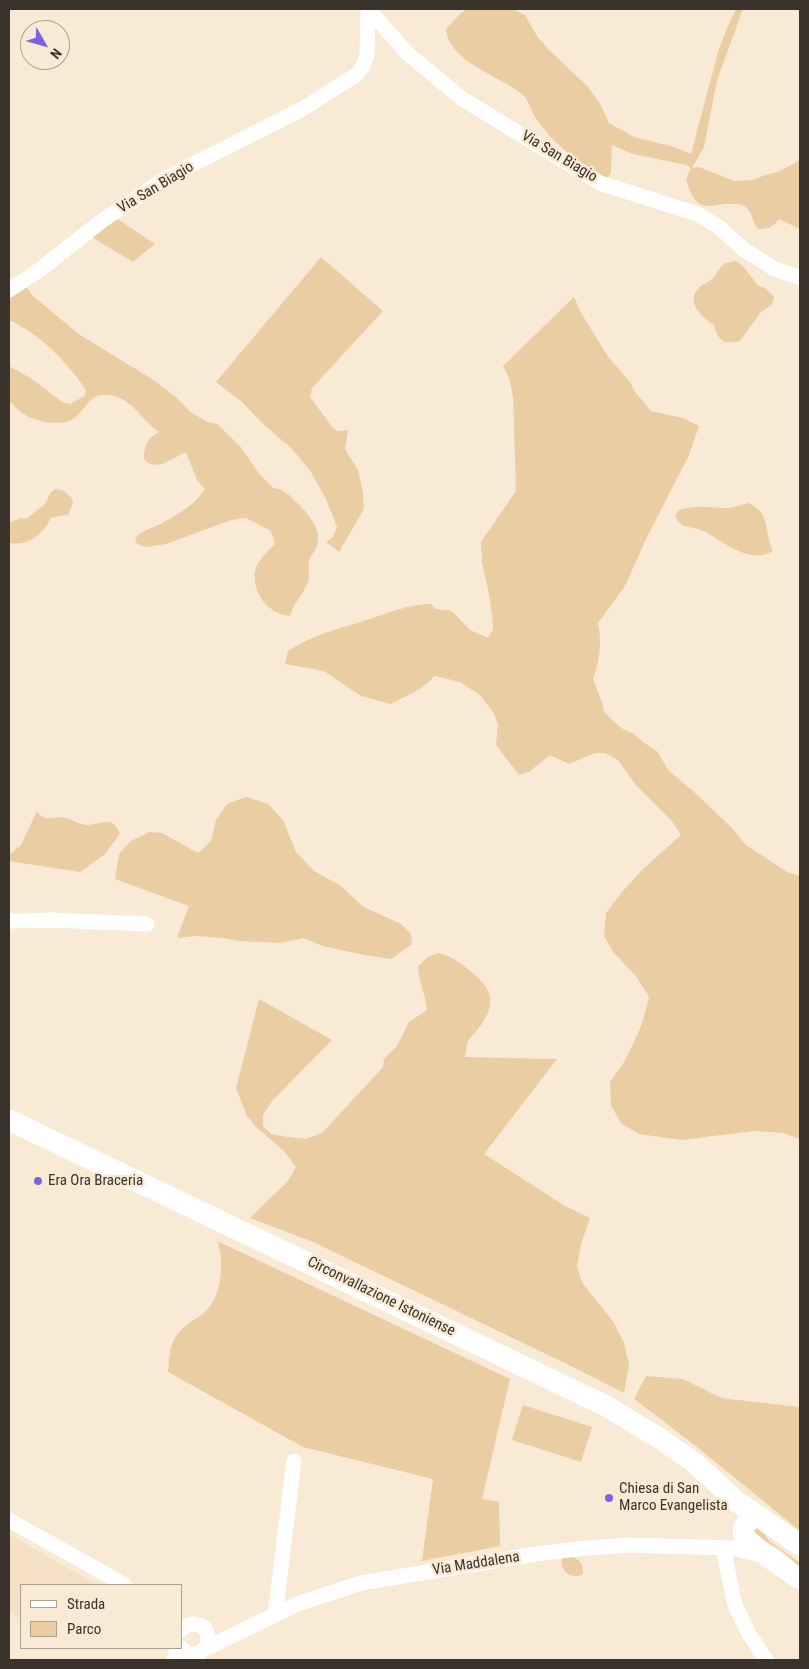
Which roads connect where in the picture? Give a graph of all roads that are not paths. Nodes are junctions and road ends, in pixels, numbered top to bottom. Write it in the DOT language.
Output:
graph roads {
  1 [pos="368,9"];
  2 [pos="800,278"];
  3 [pos="9,290"];
  4 [pos="9,921"];
  5 [pos="147,924"];
  6 [pos="9,1120"];
  7 [pos="294,1461"];
  8 [pos="9,1520"];
  9 [pos="742,1535"];
  10 [pos="800,1545"];
  11 [pos="800,1579"];
  12 [pos="123,1584"];
  13 [pos="275,1615"];
  14 [pos="182,1617"];
  15 [pos="201,1627"];
  16 [pos="182,1629"];
  17 [pos="232,1636"];
  18 [pos="180,1649"];
  19 [pos="196,1654"];
  20 [pos="766,1660"];
  1 -- 2 [label="street, Via San Biagio"];
  1 -- 3 [label="street, Via San Biagio"];
  4 -- 5 [label="street"];
  6 -- 9 [label="main road, Circonvallazione Istoniense"];
  7 -- 13 [label="street"];
  8 -- 12 [label="street"];
  9 -- 10 [label="main road"];
  9 -- 11 [label="main road"];
  9 -- 13 [label="street, Via Maddalena"];
  9 -- 20 [label="street"];
  13 -- 17 [label="street, Via Maddalena"];
  14 -- 15 [label="street"];
  15 -- 16 [label="street"];
  15 -- 17 [label="street"];
  15 -- 19 [label="street"];
  17 -- 19 [label="street, Via Maddalena"];
  18 -- 19 [label="street"];
}
